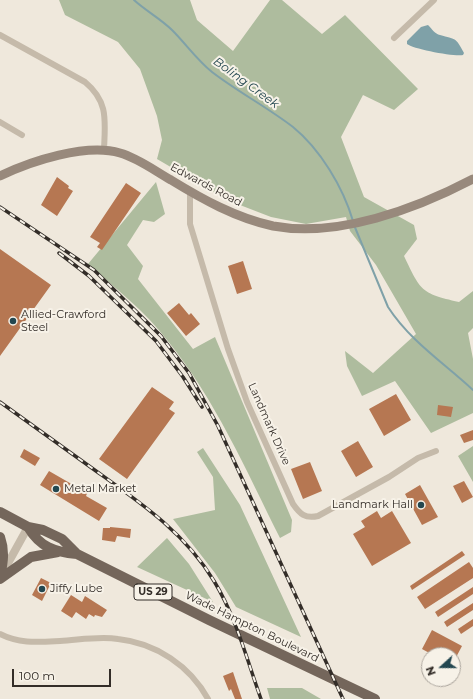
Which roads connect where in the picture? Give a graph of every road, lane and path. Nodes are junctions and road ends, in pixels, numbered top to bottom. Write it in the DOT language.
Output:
graph roads {
  1 [pos="434,0"];
  2 [pos="0,35"];
  3 [pos="394,38"];
  4 [pos="0,122"];
  5 [pos="22,135"];
  6 [pos="104,150"];
  7 [pos="0,176"];
  8 [pos="473,179"];
  9 [pos="190,192"];
  10 [pos="436,451"];
  11 [pos="0,512"];
  12 [pos="28,527"];
  13 [pos="0,537"];
  14 [pos="58,552"];
  15 [pos="77,554"];
  16 [pos="0,578"];
  17 [pos="0,634"];
  18 [pos="208,699"];
  19 [pos="375,699"];
  1 -- 3 [label="street"];
  2 -- 6 [label="street"];
  4 -- 5 [label="street"];
  6 -- 7 [label="main road, Edwards Road"];
  6 -- 9 [label="main road, Edwards Road"];
  8 -- 9 [label="main road, Edwards Road"];
  9 -- 10 [label="street, Landmark Drive"];
  11 -- 12 [label="main road, Wade Hampton Boulevard / US 29"];
  12 -- 14 [label="main road, Wade Hampton Boulevard / US 29"];
  12 -- 15 [label="main road, Wade Hampton Boulevard / US 29"];
  12 -- 16 [label="street"];
  13 -- 16 [label="main road"];
  14 -- 15 [label="main road, Wade Hampton Boulevard / US 29"];
  14 -- 16 [label="main road"];
  15 -- 19 [label="main road, Wade Hampton Boulevard / US 29"];
  17 -- 18 [label="street"];
}
